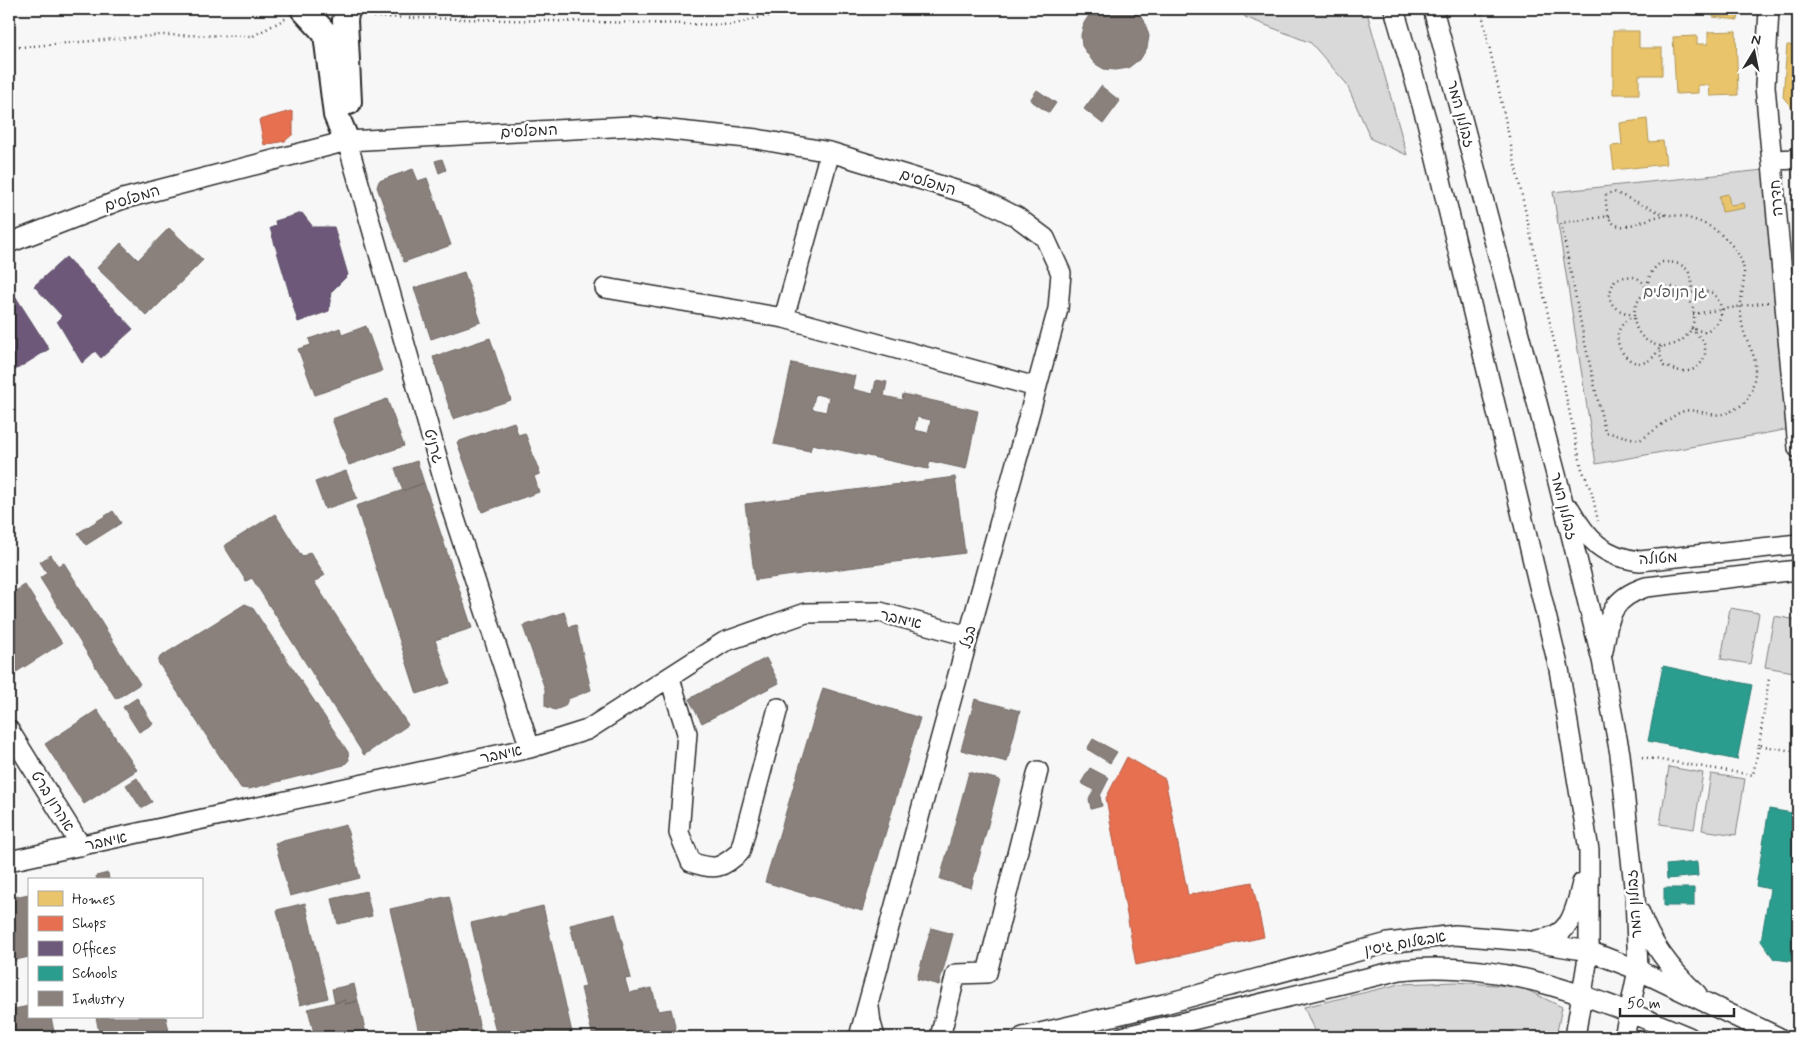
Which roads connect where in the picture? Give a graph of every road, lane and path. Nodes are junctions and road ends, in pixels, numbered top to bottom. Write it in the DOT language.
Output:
graph roads {
  1 [pos="303,9"];
  2 [pos="821,9"];
  3 [pos="1394,9"];
  4 [pos="1433,9"];
  5 [pos="1481,9"];
  6 [pos="1769,9"];
  7 [pos="354,10"];
  8 [pos="9,48"];
  9 [pos="347,141"];
  10 [pos="830,152"];
  11 [pos="1798,159"];
  12 [pos="1773,160"];
  13 [pos="1666,215"];
  14 [pos="1610,216"];
  15 [pos="1045,238"];
  16 [pos="9,244"];
  17 [pos="605,288"];
  18 [pos="1647,291"];
  19 [pos="1789,294"];
  20 [pos="1685,296"];
  21 [pos="1740,305"];
  22 [pos="1722,309"];
  23 [pos="1693,314"];
  24 [pos="1634,315"];
  25 [pos="784,318"];
  26 [pos="1690,328"];
  27 [pos="1793,328"];
  28 [pos="1661,346"];
  29 [pos="1036,387"];
  30 [pos="1798,448"];
  31 [pos="1558,482"];
  32 [pos="1599,522"];
  33 [pos="1798,544"];
  34 [pos="1798,570"];
  35 [pos="968,636"];
  36 [pos="1602,660"];
  37 [pos="1770,678"];
  38 [pos="670,679"];
  39 [pos="778,708"];
  40 [pos="9,730"];
  41 [pos="1758,745"];
  42 [pos="530,748"];
  43 [pos="1798,752"];
  44 [pos="1642,757"];
  45 [pos="1038,770"];
  46 [pos="81,846"];
  47 [pos="1589,850"];
  48 [pos="9,861"];
  49 [pos="1635,896"];
  50 [pos="1527,941"];
  51 [pos="1589,951"];
  52 [pos="1638,970"];
  53 [pos="1583,996"];
  54 [pos="869,1001"];
  55 [pos="1164,1004"];
  56 [pos="1720,1011"];
  57 [pos="1630,1012"];
  58 [pos="1171,1032"];
  59 [pos="859,1037"];
  60 [pos="876,1037"];
  61 [pos="940,1037"];
  62 [pos="1023,1037"];
  63 [pos="1122,1037"];
  64 [pos="1575,1037"];
  65 [pos="1624,1037"];
  66 [pos="1689,1037"];
  67 [pos="1778,1037"];
  1 -- 8 [label="path"];
  1 -- 9 [label="main road"];
  2 -- 7 [label="path"];
  3 -- 47 [label="street"];
  4 -- 31 [label="street, זבולון המר"];
  5 -- 32 [label="path"];
  6 -- 12 [label="street, חדרה"];
  7 -- 9 [label="main road"];
  9 -- 10 [label="street, המפלסים"];
  9 -- 16 [label="street, המפלסים"];
  9 -- 42 [label="street, גרניט"];
  10 -- 15 [label="street, המפלסים"];
  10 -- 25 [label="street"];
  11 -- 12 [label="street"];
  12 -- 19 [label="street, חדרה"];
  13 -- 14 [label="path"];
  13 -- 14 [label="path"];
  13 -- 21 [label="path"];
  14 -- 21 [label="path"];
  15 -- 29 [label="street, בזל"];
  17 -- 25 [label="street"];
  18 -- 20 [label="path"];
  18 -- 20 [label="path"];
  18 -- 24 [label="path"];
  18 -- 24 [label="path"];
  19 -- 21 [label="path"];
  19 -- 27 [label="street, חדרה"];
  20 -- 22 [label="path"];
  20 -- 23 [label="path"];
  21 -- 22 [label="path"];
  22 -- 23 [label="path"];
  22 -- 26 [label="path"];
  23 -- 26 [label="path"];
  24 -- 28 [label="path"];
  24 -- 28 [label="path"];
  25 -- 29 [label="street"];
  26 -- 28 [label="path"];
  26 -- 28 [label="path"];
  27 -- 30 [label="street, חדרה"];
  29 -- 35 [label="street, בזל"];
  31 -- 33 [label="street, מטולה"];
  31 -- 36 [label="street, זבולון המר"];
  34 -- 36 [label="street, מטולה"];
  35 -- 38 [label="street, אימבר"];
  35 -- 54 [label="street, בזל"];
  36 -- 49 [label="street, זבולון המר"];
  37 -- 41 [label="path"];
  38 -- 39 [label="street"];
  38 -- 42 [label="street, אימבר"];
  40 -- 46 [label="street, אהרון ברט"];
  41 -- 43 [label="path"];
  41 -- 44 [label="path"];
  42 -- 46 [label="street, אימבר"];
  45 -- 61 [label="street"];
  46 -- 48 [label="street, אימבר"];
  47 -- 50 [label="street"];
  47 -- 51 [label="street"];
  49 -- 52 [label="street, זבולון המר"];
  49 -- 56 [label="street"];
  50 -- 51 [label="street, אבשלום גיסין"];
  50 -- 55 [label="street, אבשלום גיסין"];
  51 -- 52 [label="street, אבשלום גיסין"];
  51 -- 53 [label="street"];
  52 -- 56 [label="street, אבשלום גיסין"];
  52 -- 57 [label="street, זבולון המר"];
  53 -- 57 [label="street, אבשלום גיסין"];
  53 -- 58 [label="street, אבשלום גיסין"];
  53 -- 64 [label="street"];
  54 -- 59 [label="street, בזל"];
  54 -- 60 [label="street"];
  55 -- 58 [label="street"];
  55 -- 62 [label="street, אבשלום גיסין"];
  56 -- 67 [label="street, אבשלום גיסין"];
  57 -- 65 [label="street, זבולון המר"];
  57 -- 66 [label="street, אבשלום גיסין"];
  58 -- 63 [label="street, אבשלום גיסין"];
}
